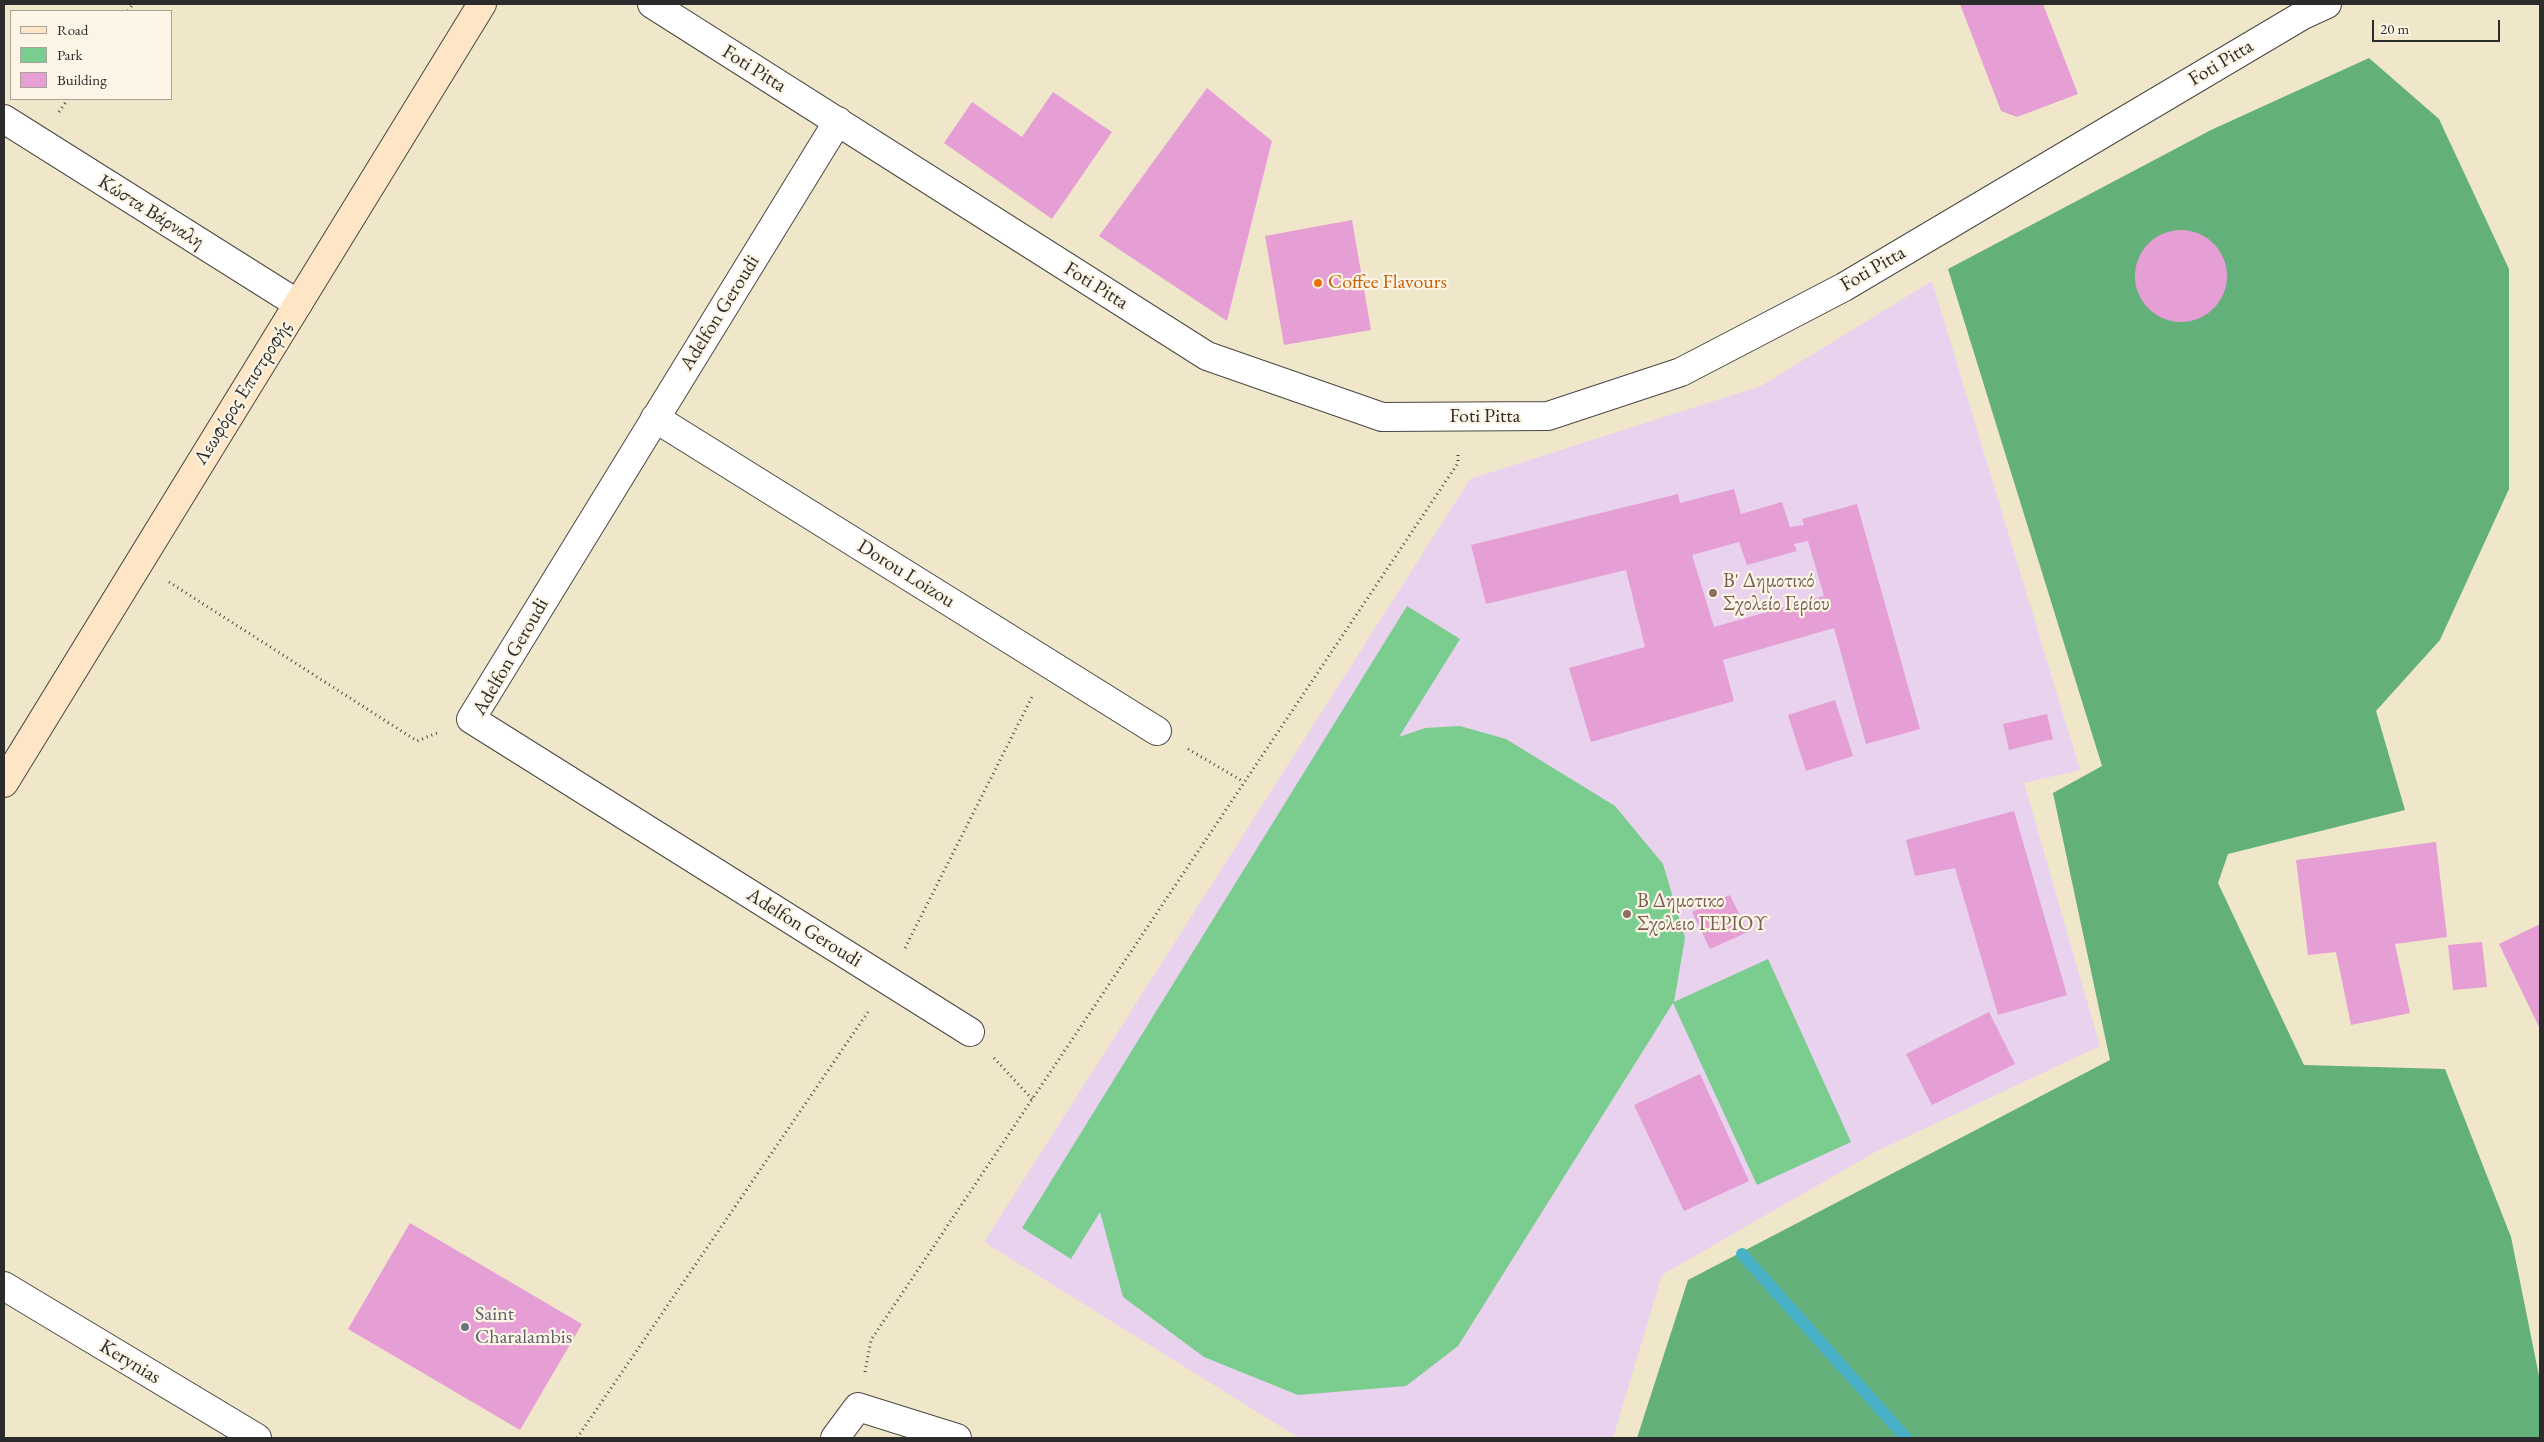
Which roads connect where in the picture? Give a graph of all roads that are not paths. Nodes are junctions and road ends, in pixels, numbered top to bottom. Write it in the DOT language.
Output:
graph roads {
  1 [pos="482,4"];
  2 [pos="652,4"];
  3 [pos="2327,4"];
  4 [pos="4,119"];
  5 [pos="838,121"];
  6 [pos="298,304"];
  7 [pos="655,418"];
  8 [pos="1157,730"];
  9 [pos="4,783"];
  10 [pos="970,1032"];
  11 [pos="4,1286"];
  12 [pos="257,1438"];
  13 [pos="835,1438"];
  14 [pos="957,1438"];
  1 -- 6 [label="street, Λεωφόρος Επιστροφής"];
  2 -- 5 [label="street, Foti Pitta"];
  3 -- 5 [label="street, Foti Pitta"];
  4 -- 6 [label="street, Κώστα Βάρναλη"];
  5 -- 7 [label="street, Adelfon Geroudi"];
  6 -- 9 [label="street, Λεωφόρος Επιστροφής"];
  7 -- 8 [label="street, Dorou Loizou"];
  7 -- 10 [label="street, Adelfon Geroudi"];
  11 -- 12 [label="street, Kerynias"];
  13 -- 14 [label="street"];
}
